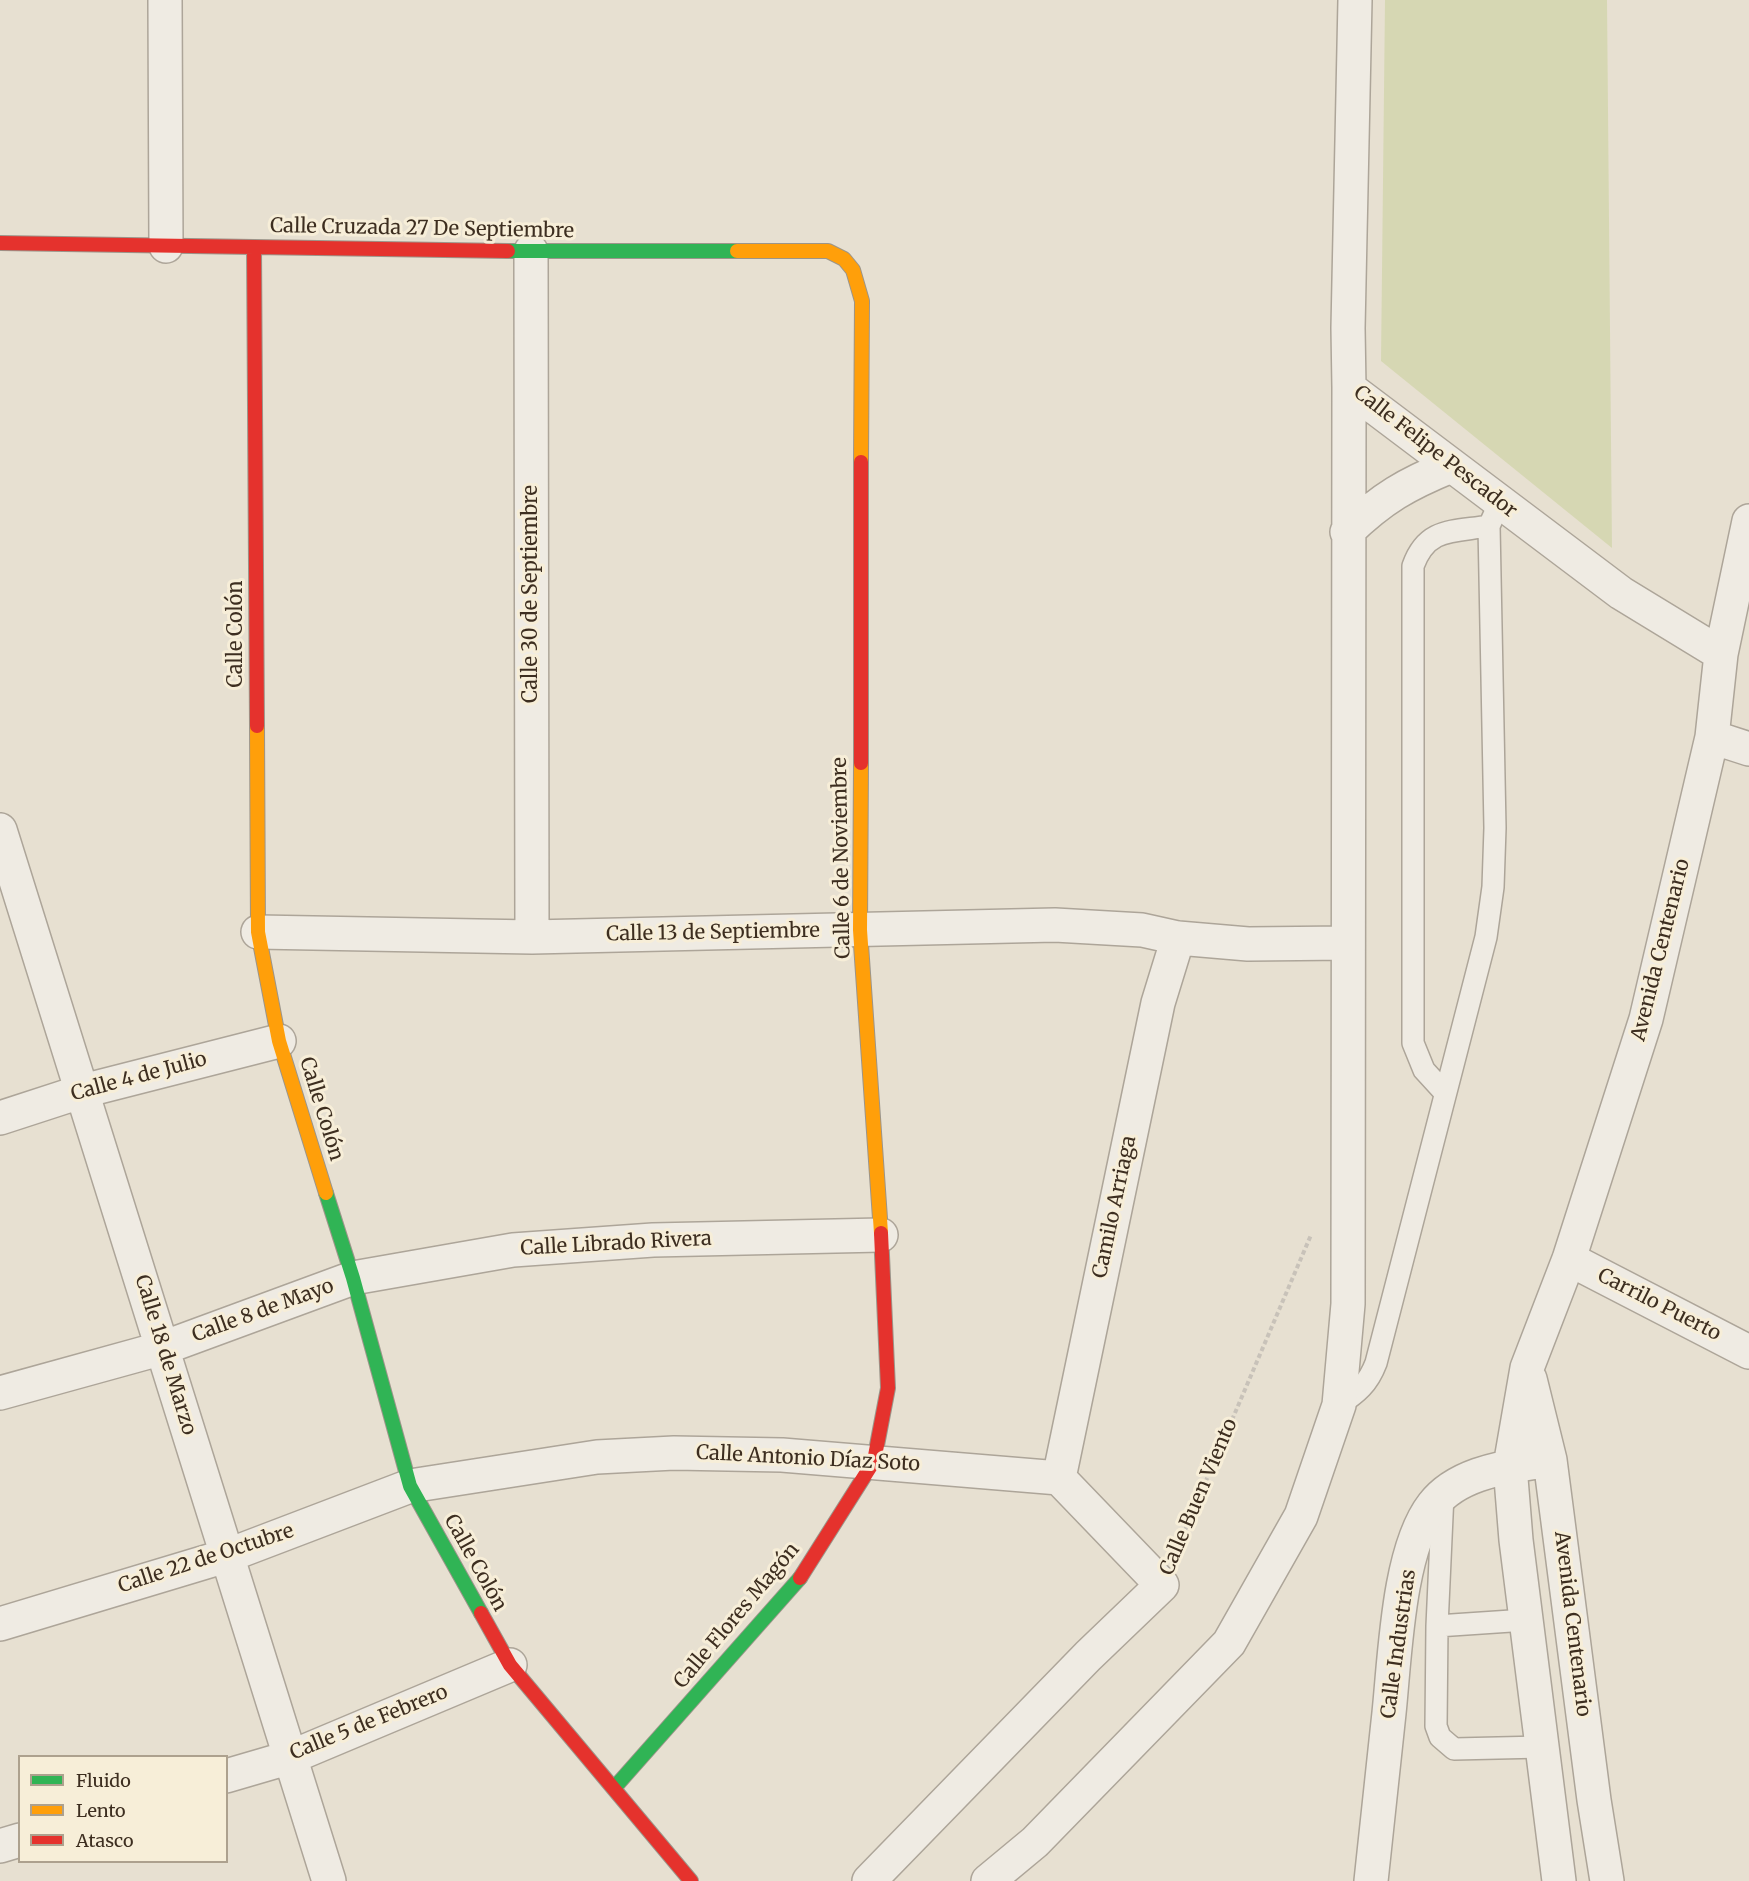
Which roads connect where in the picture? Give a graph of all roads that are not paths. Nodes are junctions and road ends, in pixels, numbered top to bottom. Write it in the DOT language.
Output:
graph roads {
  1 [pos="165,0"];
  2 [pos="1355,0"];
  3 [pos="0,243"];
  4 [pos="166,246"];
  5 [pos="254,247"];
  6 [pos="531,251"];
  7 [pos="843,257"];
  8 [pos="1349,388"];
  9 [pos="1451,466"];
  10 [pos="1494,514"];
  11 [pos="1749,520"];
  12 [pos="1347,532"];
  13 [pos="1721,654"];
  14 [pos="1712,737"];
  15 [pos="1749,749"];
  16 [pos="0,830"];
  17 [pos="860,930"];
  18 [pos="258,932"];
  19 [pos="532,937"];
  20 [pos="1178,938"];
  21 [pos="1348,943"];
  22 [pos="279,1041"];
  23 [pos="83,1091"];
  24 [pos="1445,1093"];
  25 [pos="0,1118"];
  26 [pos="881,1235"];
  27 [pos="1569,1258"];
  28 [pos="353,1278"];
  29 [pos="163,1348"];
  30 [pos="1749,1352"];
  31 [pos="1527,1368"];
  32 [pos="0,1393"];
  33 [pos="1339,1406"];
  34 [pos="1550,1460"];
  35 [pos="874,1461"];
  36 [pos="1510,1466"];
  37 [pos="1059,1478"];
  38 [pos="410,1486"];
  39 [pos="1443,1493"];
  40 [pos="1561,1533"];
  41 [pos="1516,1540"];
  42 [pos="229,1555"];
  43 [pos="1526,1620"];
  44 [pos="0,1624"];
  45 [pos="1437,1626"];
  46 [pos="510,1665"];
  47 [pos="1542,1747"];
  48 [pos="291,1757"];
  49 [pos="228,1775"];
  50 [pos="615,1787"];
  51 [pos="1594,1800"];
  52 [pos="1550,1806"];
  53 [pos="18,1841"];
  54 [pos="0,1846"];
  55 [pos="328,1881"];
  56 [pos="691,1881"];
  57 [pos="869,1881"];
  58 [pos="988,1881"];
  59 [pos="1371,1881"];
  60 [pos="1559,1881"];
  61 [pos="1607,1881"];
  1 -- 4 [label="street"];
  2 -- 8 [label="street, Calle Felipe Pescador"];
  3 -- 4 [label="street, Calle Cruzada 27 De Septiembre"];
  4 -- 5 [label="street, Calle Cruzada 27 De Septiembre"];
  5 -- 6 [label="street, Calle Cruzada 27 De Septiembre"];
  5 -- 18 [label="street, Calle Colón"];
  6 -- 7 [label="street, Calle Cruzada 27 De Septiembre"];
  6 -- 19 [label="street, Calle 30 de Septiembre"];
  7 -- 17 [label="street, Calle 6 de Noviembre"];
  8 -- 9 [label="street, Calle Felipe Pescador"];
  8 -- 12 [label="street"];
  9 -- 10 [label="street, Calle Felipe Pescador"];
  9 -- 12 [label="street"];
  10 -- 13 [label="street, Calle Felipe Pescador"];
  10 -- 24 [label="lane"];
  10 -- 24 [label="lane"];
  11 -- 13 [label="street, Avenida Centenario"];
  12 -- 21 [label="street"];
  13 -- 14 [label="street, Avenida Centenario"];
  14 -- 15 [label="street"];
  14 -- 27 [label="street, Avenida Centenario"];
  16 -- 23 [label="street, Calle 18 de Marzo"];
  17 -- 19 [label="street, Calle 13 de Septiembre"];
  17 -- 20 [label="street, Calle 13 de Septiembre"];
  17 -- 26 [label="street, Calle 6 de Noviembre"];
  18 -- 19 [label="street, Calle 13 de Septiembre"];
  18 -- 22 [label="street, Calle Colón"];
  20 -- 21 [label="street, Calle 13 de Septiembre"];
  20 -- 37 [label="street, Camilo Arriaga"];
  21 -- 33 [label="street"];
  22 -- 23 [label="street, Calle 4 de Julio"];
  22 -- 28 [label="street, Calle Colón"];
  23 -- 25 [label="street, Calle 4 de Julio"];
  23 -- 29 [label="street, Calle 18 de Marzo"];
  24 -- 33 [label="lane"];
  26 -- 28 [label="street, Calle Librado Rivera"];
  26 -- 35 [label="street, Calle 6 de Noviembre"];
  27 -- 30 [label="street, Carrilo Puerto"];
  27 -- 31 [label="street, Avenida Centenario"];
  28 -- 29 [label="street, Calle 8 de Mayo"];
  28 -- 38 [label="street, Calle Colón"];
  29 -- 32 [label="street, Calle 8 de Mayo"];
  29 -- 42 [label="street, Calle 18 de Marzo"];
  31 -- 34 [label="street, Avenida Centenario"];
  31 -- 36 [label="street, Avenida Centenario"];
  33 -- 58 [label="street"];
  34 -- 36 [label="street, Calle Industrias"];
  34 -- 40 [label="street, Avenida Centenario"];
  35 -- 37 [label="street, Calle Antonio Díaz Soto"];
  35 -- 38 [label="street, Calle Antonio Díaz Soto"];
  35 -- 50 [label="street, Calle Flores Magón"];
  36 -- 39 [label="street, Calle Industrias"];
  36 -- 41 [label="street, Avenida Centenario"];
  37 -- 57 [label="street, Calle Buen Viento"];
  38 -- 42 [label="street, Calle 22 de Octubre"];
  38 -- 46 [label="street, Calle Colón"];
  39 -- 45 [label="lane"];
  39 -- 59 [label="street, Calle Industrias"];
  40 -- 41 [label="street"];
  40 -- 51 [label="street, Avenida Centenario"];
  41 -- 43 [label="street, Avenida Centenario"];
  42 -- 44 [label="street, Calle 22 de Octubre"];
  42 -- 48 [label="street, Calle 18 de Marzo"];
  43 -- 45 [label="lane"];
  43 -- 47 [label="street, Avenida Centenario"];
  45 -- 47 [label="lane"];
  46 -- 48 [label="street, Calle 5 de Febrero"];
  46 -- 50 [label="street, Calle Colón"];
  47 -- 52 [label="street, Avenida Centenario"];
  48 -- 49 [label="street, Calle 5 de Febrero"];
  48 -- 55 [label="street, Calle 18 de Marzo"];
  50 -- 56 [label="street, Calle Colón"];
  51 -- 52 [label="street"];
  51 -- 61 [label="street, Avenida Centenario"];
  52 -- 60 [label="street, Avenida Centenario"];
  53 -- 54 [label="street"];
}
